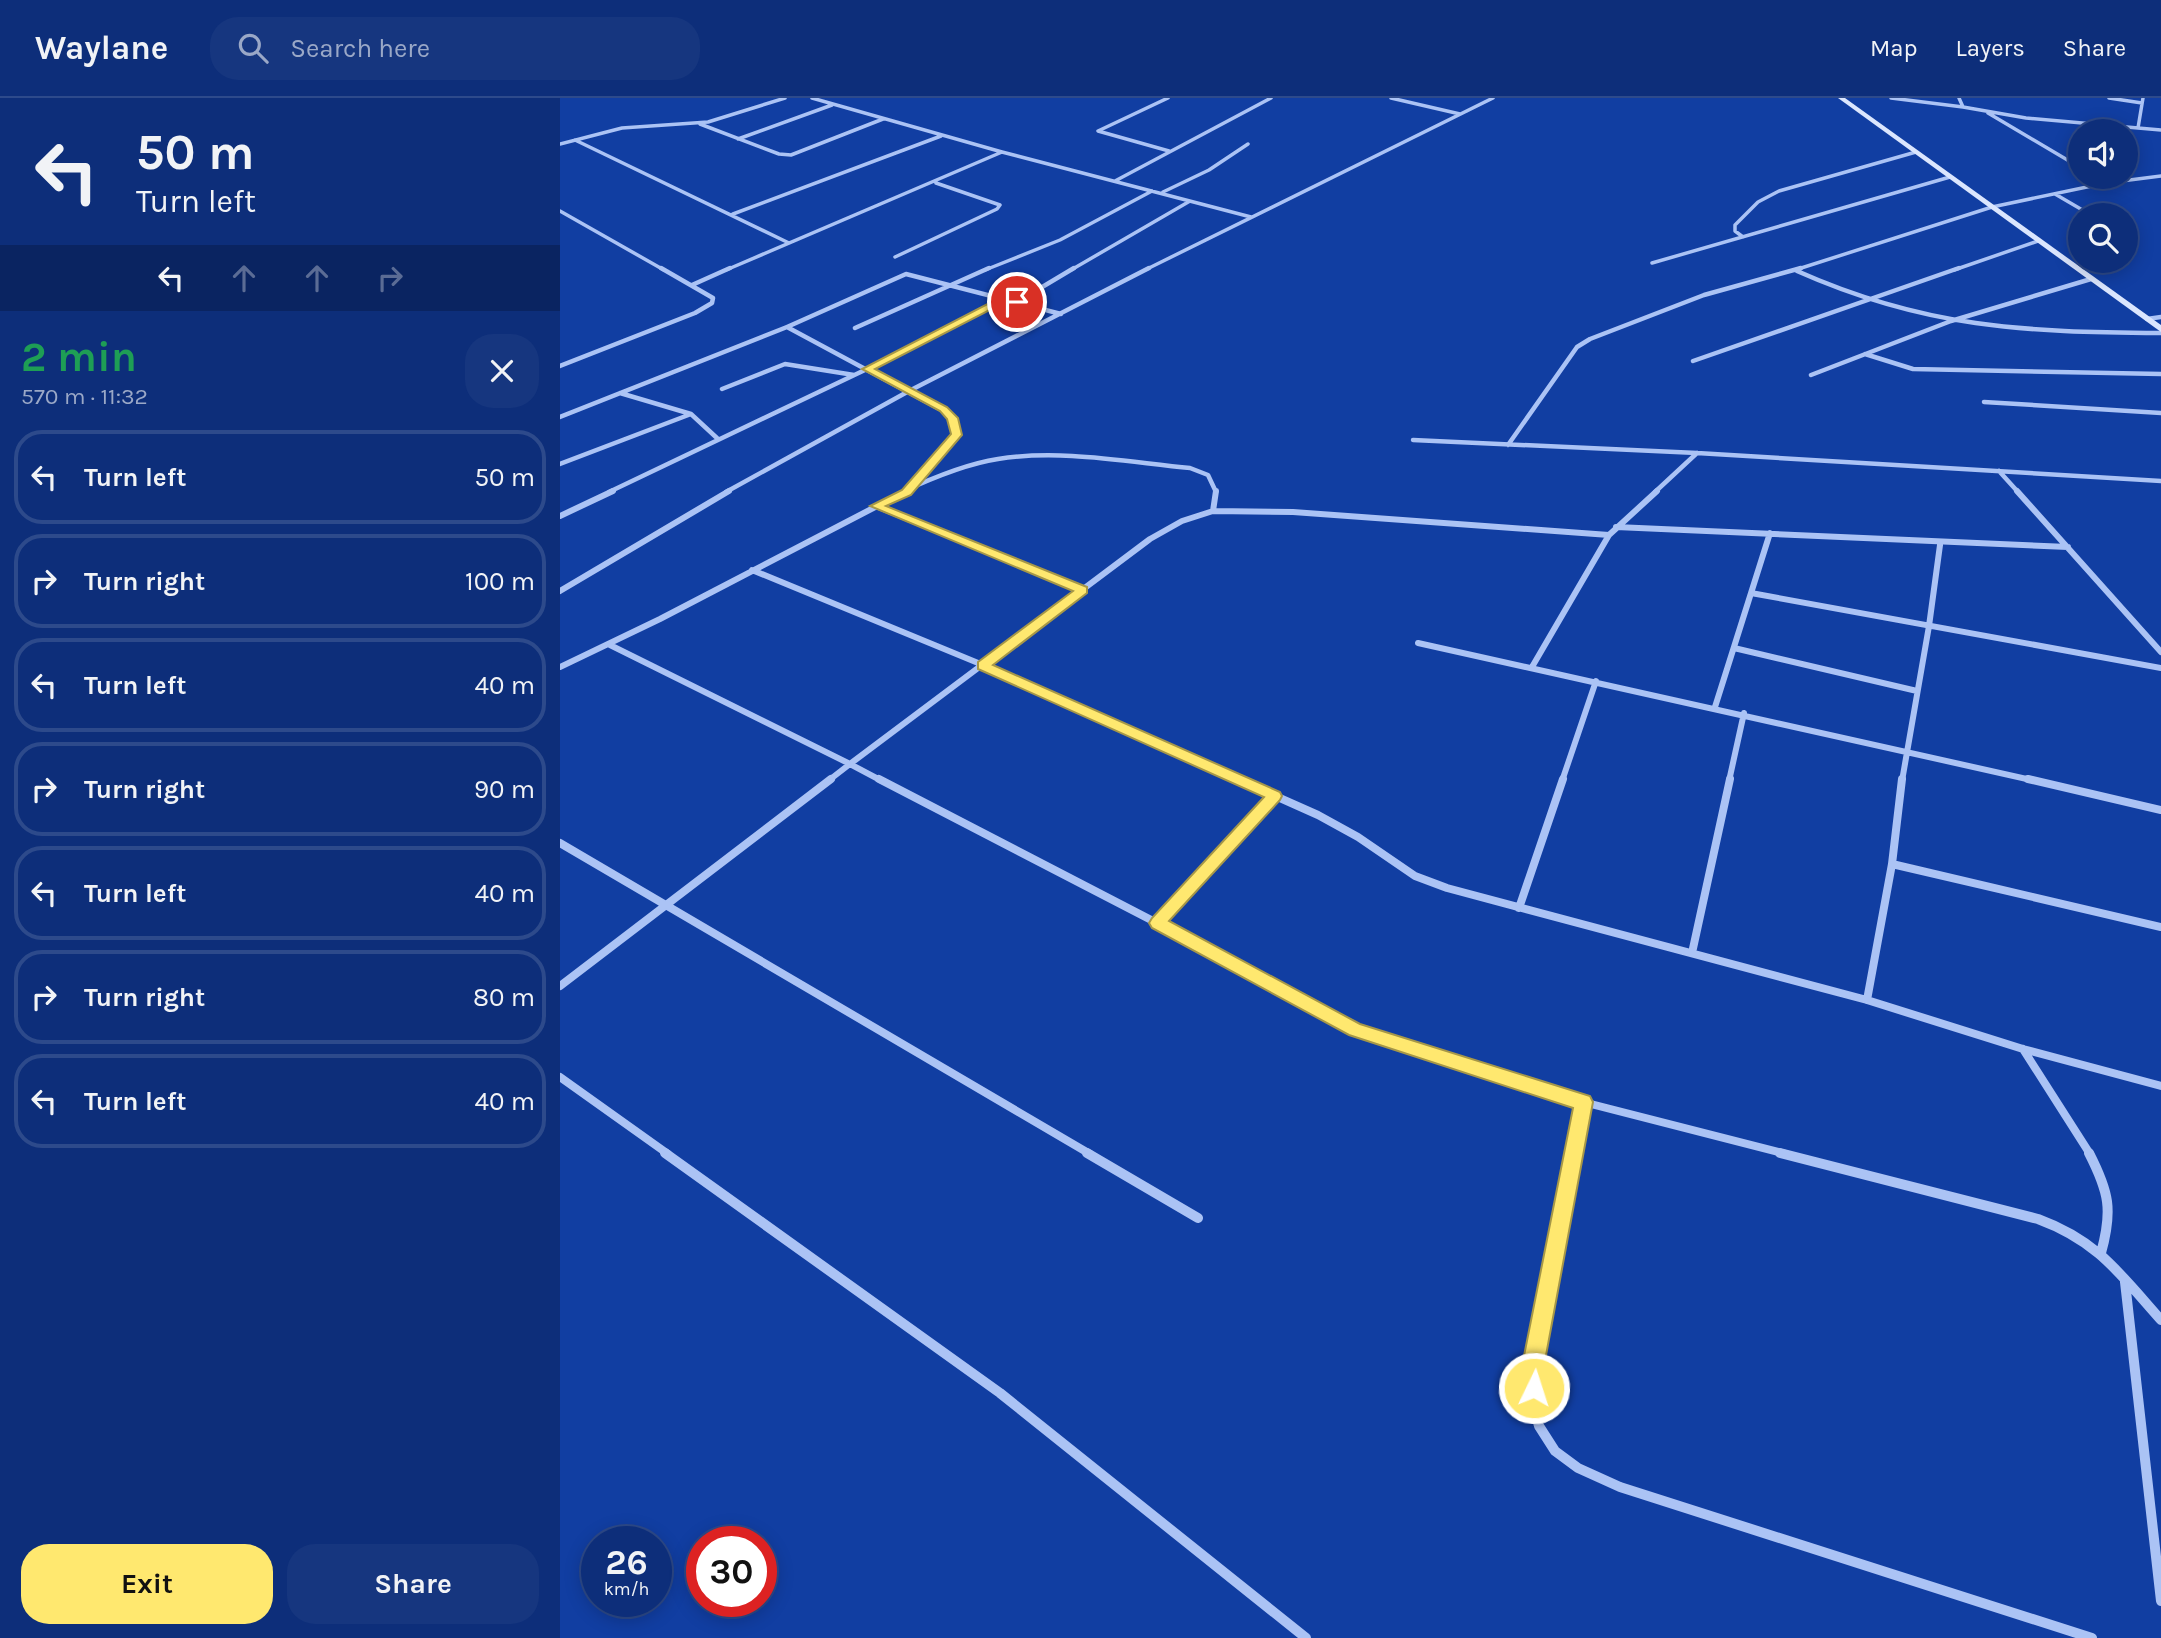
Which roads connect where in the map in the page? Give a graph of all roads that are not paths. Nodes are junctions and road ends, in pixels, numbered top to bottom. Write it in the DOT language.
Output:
graph roads {
  1 [pos="785,98"];
  2 [pos="812,98"];
  3 [pos="1168,98"];
  4 [pos="1271,98"];
  5 [pos="1391,98"];
  6 [pos="1493,98"];
  7 [pos="1841,98"];
  8 [pos="1891,98"];
  9 [pos="1959,98"];
  10 [pos="2109,98"];
  11 [pos="2142,100"];
  12 [pos="833,104"];
  13 [pos="1964,107"];
  14 [pos="1984,111"];
  15 [pos="1461,114"];
  16 [pos="883,119"];
  17 [pos="2068,122"];
  18 [pos="698,124"];
  19 [pos="2138,128"];
  20 [pos="2161,130"];
  21 [pos="941,135"];
  22 [pos="738,139"];
  23 [pos="575,140"];
  24 [pos="560,144"];
  25 [pos="1248,144"];
  26 [pos="1169,151"];
  27 [pos="1002,152"];
  28 [pos="1916,152"];
  29 [pos="2068,160"];
  30 [pos="2161,176"];
  31 [pos="1950,177"];
  32 [pos="2138,179"];
  33 [pos="1115,181"];
  34 [pos="935,183"];
  35 [pos="2078,189"];
  36 [pos="1153,190"];
  37 [pos="1162,193"];
  38 [pos="2055,194"];
  39 [pos="1190,201"];
  40 [pos="2070,203"];
  41 [pos="1992,207"];
  42 [pos="560,211"];
  43 [pos="733,214"];
  44 [pos="1251,218"];
  45 [pos="1742,237"];
  46 [pos="2038,240"];
  47 [pos="789,243"];
  48 [pos="895,257"];
  49 [pos="1652,263"];
  50 [pos="1796,270"];
  51 [pos="2091,279"];
  52 [pos="951,284"];
  53 [pos="692,285"];
  54 [pos="1869,298"];
  55 [pos="1004,299"];
  56 [pos="1017,302"];
  57 [pos="1061,314"];
  58 [pos="2161,317"];
  59 [pos="2147,319"];
  60 [pos="1951,321"];
  61 [pos="787,327"];
  62 [pos="855,328"];
  63 [pos="2161,331"];
  64 [pos="1865,354"];
  65 [pos="1693,361"];
  66 [pos="560,366"];
  67 [pos="867,369"];
  68 [pos="2161,374"];
  69 [pos="854,375"];
  70 [pos="1811,375"];
  71 [pos="722,389"];
  72 [pos="909,391"];
  73 [pos="620,393"];
  74 [pos="1984,402"];
  75 [pos="2161,413"];
  76 [pos="691,414"];
  77 [pos="560,417"];
  78 [pos="718,439"];
  79 [pos="1413,440"];
  80 [pos="1508,444"];
  81 [pos="1697,453"];
  82 [pos="560,464"];
  83 [pos="1998,470"];
  84 [pos="2159,483"];
  85 [pos="906,492"];
  86 [pos="876,506"];
  87 [pos="1213,511"];
  88 [pos="560,516"];
  89 [pos="1616,527"];
  90 [pos="1770,533"];
  91 [pos="1609,535"];
  92 [pos="1940,545"];
  93 [pos="2068,548"];
  94 [pos="752,570"];
  95 [pos="1082,590"];
  96 [pos="560,591"];
  97 [pos="1751,593"];
  98 [pos="1930,626"];
  99 [pos="1418,643"];
  100 [pos="610,645"];
  101 [pos="1734,648"];
  102 [pos="2161,652"];
  103 [pos="983,665"];
  104 [pos="560,667"];
  105 [pos="1532,667"];
  106 [pos="2161,668"];
  107 [pos="1596,681"];
  108 [pos="1917,691"];
  109 [pos="1715,707"];
  110 [pos="1744,713"];
  111 [pos="1905,750"];
  112 [pos="850,764"];
  113 [pos="1275,796"];
  114 [pos="2161,810"];
  115 [pos="560,843"];
  116 [pos="1892,864"];
  117 [pos="664,905"];
  118 [pos="1519,908"];
  119 [pos="1157,923"];
  120 [pos="2161,927"];
  121 [pos="1692,953"];
  122 [pos="560,986"];
  123 [pos="1867,1000"];
  124 [pos="2023,1049"];
  125 [pos="560,1077"];
  126 [pos="2161,1086"];
  127 [pos="1583,1102"];
  128 [pos="1198,1218"];
  129 [pos="2101,1253"];
  130 [pos="2125,1281"];
  131 [pos="2161,1320"];
  132 [pos="2161,1601"];
  133 [pos="1306,1638"];
  134 [pos="2092,1638"];
  1 -- 18 [label="street"];
  2 -- 12 [label="street"];
  3 -- 26 [label="street"];
  4 -- 26 [label="street"];
  5 -- 15 [label="street"];
  6 -- 15 [label="street"];
  7 -- 28 [label="main road"];
  8 -- 13 [label="street"];
  9 -- 13 [label="street"];
  10 -- 11 [label="street"];
  11 -- 19 [label="street"];
  12 -- 16 [label="street"];
  12 -- 22 [label="street"];
  13 -- 14 [label="street"];
  14 -- 17 [label="street"];
  14 -- 29 [label="street"];
  15 -- 44 [label="street"];
  16 -- 21 [label="street"];
  16 -- 22 [label="street"];
  18 -- 22 [label="street"];
  18 -- 23 [label="street"];
  19 -- 20 [label="street"];
  21 -- 27 [label="street"];
  21 -- 43 [label="street"];
  23 -- 24 [label="street"];
  23 -- 43 [label="street"];
  25 -- 37 [label="street"];
  26 -- 33 [label="street"];
  27 -- 33 [label="street"];
  27 -- 34 [label="street"];
  28 -- 31 [label="main road"];
  28 -- 45 [label="street"];
  30 -- 32 [label="street"];
  31 -- 41 [label="main road"];
  31 -- 45 [label="street"];
  33 -- 36 [label="street"];
  34 -- 47 [label="street"];
  34 -- 48 [label="street"];
  35 -- 38 [label="street"];
  36 -- 37 [label="street"];
  36 -- 52 [label="street"];
  37 -- 39 [label="street"];
  38 -- 40 [label="street"];
  38 -- 41 [label="street"];
  39 -- 44 [label="street"];
  39 -- 56 [label="street"];
  41 -- 46 [label="main road"];
  41 -- 50 [label="street"];
  42 -- 53 [label="street"];
  43 -- 47 [label="street"];
  44 -- 57 [label="street"];
  45 -- 49 [label="street"];
  46 -- 51 [label="main road"];
  46 -- 54 [label="street"];
  47 -- 53 [label="street"];
  50 -- 54 [label="street"];
  50 -- 80 [label="street"];
  51 -- 59 [label="main road"];
  51 -- 60 [label="street"];
  52 -- 55 [label="street"];
  52 -- 61 [label="street"];
  52 -- 62 [label="street"];
  53 -- 66 [label="street"];
  54 -- 60 [label="street"];
  54 -- 65 [label="street"];
  55 -- 56 [label="street"];
  55 -- 67 [label="street"];
  56 -- 57 [label="street"];
  57 -- 72 [label="street"];
  58 -- 59 [label="street"];
  59 -- 63 [label="main road"];
  60 -- 63 [label="street"];
  60 -- 64 [label="street"];
  61 -- 67 [label="street"];
  61 -- 73 [label="street"];
  64 -- 68 [label="street"];
  64 -- 70 [label="street"];
  67 -- 69 [label="street"];
  67 -- 72 [label="street"];
  69 -- 71 [label="street"];
  69 -- 78 [label="street"];
  72 -- 85 [label="street"];
  72 -- 96 [label="street"];
  73 -- 76 [label="street"];
  73 -- 77 [label="street"];
  74 -- 75 [label="street"];
  76 -- 78 [label="street"];
  76 -- 82 [label="street"];
  78 -- 88 [label="street"];
  79 -- 80 [label="street"];
  80 -- 81 [label="street"];
  81 -- 83 [label="street"];
  81 -- 89 [label="street"];
  83 -- 84 [label="street"];
  83 -- 93 [label="street"];
  85 -- 86 [label="street"];
  85 -- 87 [label="street"];
  86 -- 94 [label="street"];
  86 -- 95 [label="street"];
  87 -- 91 [label="street"];
  87 -- 95 [label="street"];
  89 -- 90 [label="street"];
  89 -- 91 [label="street"];
  90 -- 92 [label="street"];
  90 -- 97 [label="street"];
  91 -- 105 [label="street"];
  92 -- 93 [label="street"];
  92 -- 98 [label="street"];
  93 -- 102 [label="street"];
  94 -- 100 [label="street"];
  94 -- 103 [label="street"];
  95 -- 103 [label="street"];
  97 -- 98 [label="street"];
  97 -- 101 [label="street"];
  98 -- 106 [label="street"];
  98 -- 108 [label="street"];
  99 -- 105 [label="street"];
  100 -- 104 [label="street"];
  100 -- 112 [label="street"];
  101 -- 108 [label="street"];
  101 -- 109 [label="street"];
  103 -- 112 [label="street"];
  103 -- 113 [label="street"];
  105 -- 107 [label="street"];
  107 -- 109 [label="street"];
  107 -- 118 [label="street"];
  108 -- 111 [label="street"];
  109 -- 110 [label="street"];
  110 -- 111 [label="street"];
  110 -- 121 [label="street"];
  111 -- 114 [label="street"];
  111 -- 116 [label="street"];
  112 -- 117 [label="street"];
  112 -- 119 [label="street"];
  113 -- 118 [label="street"];
  113 -- 119 [label="street"];
  115 -- 117 [label="street"];
  116 -- 120 [label="street"];
  116 -- 123 [label="street"];
  117 -- 122 [label="street"];
  117 -- 128 [label="street"];
  118 -- 121 [label="street"];
  119 -- 127 [label="street"];
  121 -- 123 [label="street"];
  123 -- 124 [label="street"];
  124 -- 126 [label="street"];
  124 -- 129 [label="street"];
  125 -- 133 [label="street"];
  127 -- 129 [label="street"];
  127 -- 134 [label="street"];
  129 -- 130 [label="street"];
  130 -- 131 [label="street"];
  130 -- 132 [label="street"];
}
